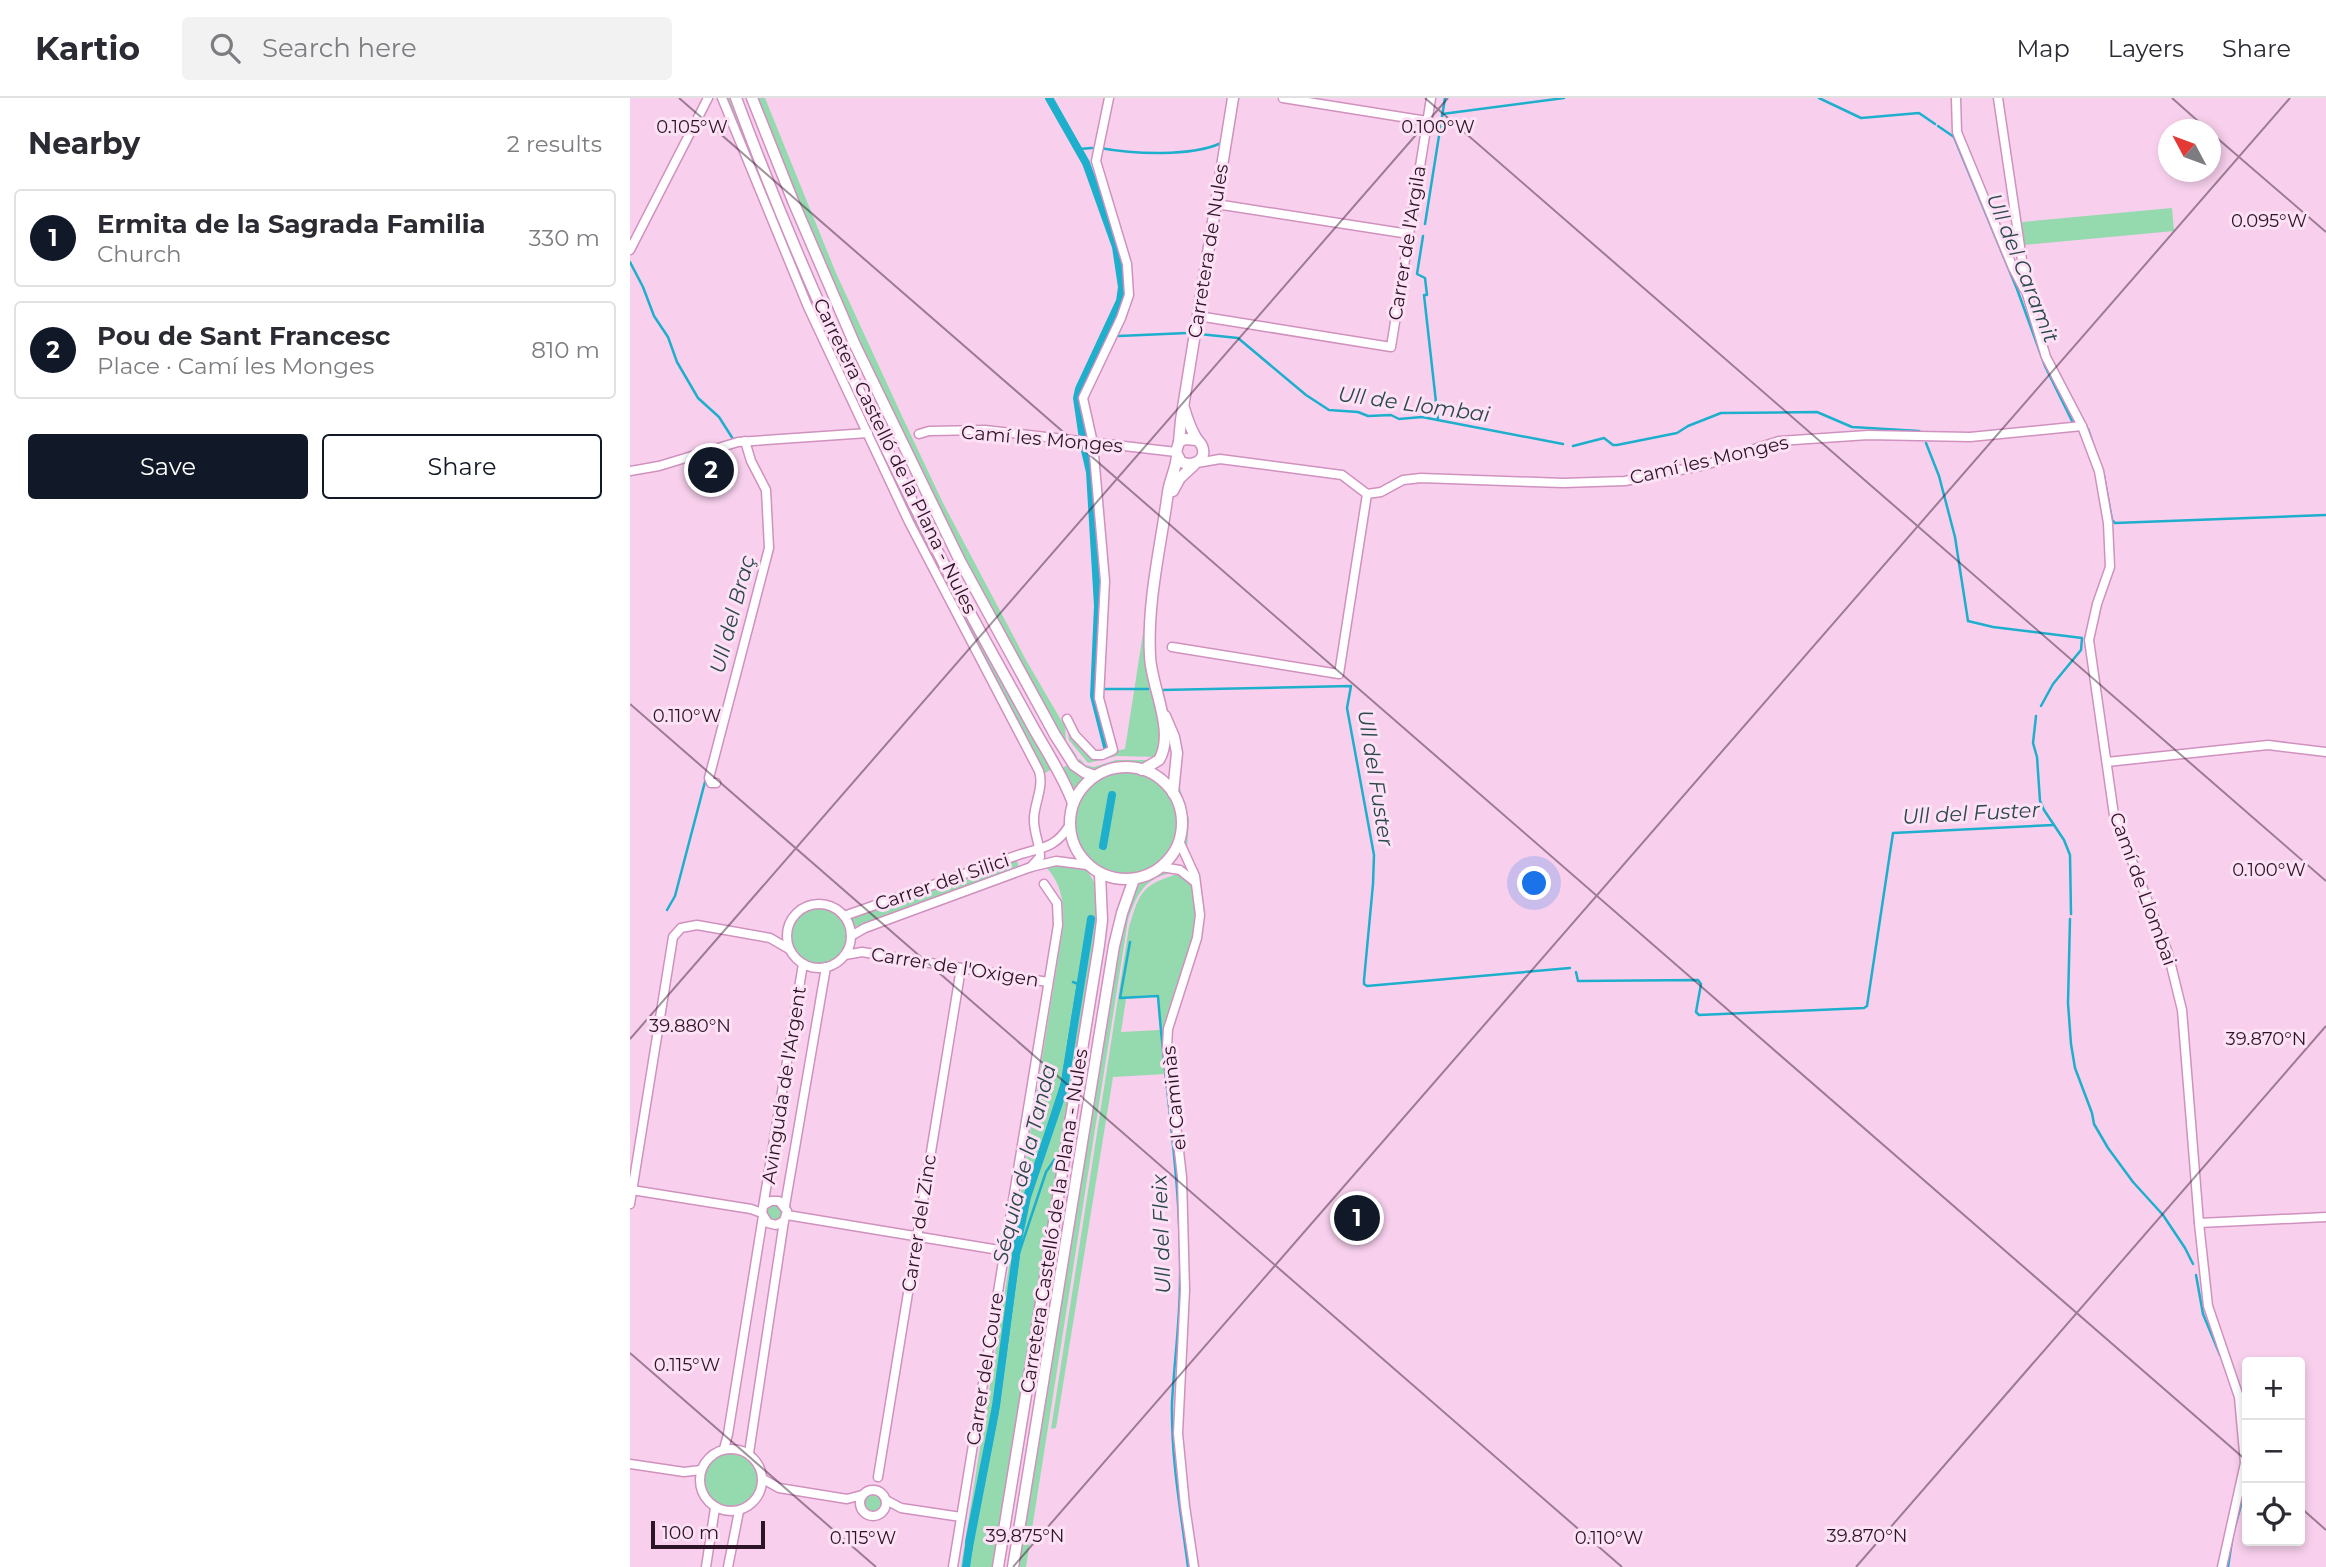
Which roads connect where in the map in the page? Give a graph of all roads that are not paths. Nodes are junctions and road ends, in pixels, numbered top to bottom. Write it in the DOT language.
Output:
graph roads {
  1 [pos="708,98"];
  2 [pos="722,98"];
  3 [pos="736,98"];
  4 [pos="752,98"];
  5 [pos="1109,98"];
  6 [pos="1233,98"];
  7 [pos="1283,98"];
  8 [pos="1431,98"];
  9 [pos="1956,98"];
  10 [pos="1998,98"];
  11 [pos="1427,121"];
  12 [pos="1216,204"];
  13 [pos="1409,234"];
  14 [pos="630,250"];
  15 [pos="2027,294"];
  16 [pos="1198,316"];
  17 [pos="1183,405"];
  18 [pos="2082,426"];
  19 [pos="868,433"];
  20 [pos="919,434"];
  21 [pos="745,441"];
  22 [pos="1093,443"];
  23 [pos="1200,444"];
  24 [pos="1175,450"];
  25 [pos="1220,459"];
  26 [pos="1196,463"];
  27 [pos="630,471"];
  28 [pos="1367,494"];
  29 [pos="1167,508"];
  30 [pos="1172,647"];
  31 [pos="1161,707"];
  32 [pos="1067,719"];
  33 [pos="2326,752"];
  34 [pos="2106,762"];
  35 [pos="1142,769"];
  36 [pos="1095,776"];
  37 [pos="716,783"];
  38 [pos="1173,793"];
  39 [pos="1073,803"];
  40 [pos="1069,826"];
  41 [pos="1034,836"];
  42 [pos="1179,841"];
  43 [pos="1040,848"];
  44 [pos="1021,854"];
  45 [pos="1087,864"];
  46 [pos="1031,866"];
  47 [pos="1161,867"];
  48 [pos="1100,874"];
  49 [pos="1134,879"];
  50 [pos="1044,884"];
  51 [pos="1196,884"];
  52 [pos="844,916"];
  53 [pos="787,932"];
  54 [pos="770,938"];
  55 [pos="851,939"];
  56 [pos="789,949"];
  57 [pos="862,952"];
  58 [pos="845,955"];
  59 [pos="803,964"];
  60 [pos="826,967"];
  61 [pos="961,968"];
  62 [pos="1048,982"];
  63 [pos="632,1190"];
  64 [pos="630,1204"];
  65 [pos="763,1212"];
  66 [pos="785,1214"];
  67 [pos="2326,1217"];
  68 [pos="2199,1223"];
  69 [pos="917,1237"];
  70 [pos="1004,1251"];
  71 [pos="723,1449"];
  72 [pos="749,1453"];
  73 [pos="630,1464"];
  74 [pos="701,1470"];
  75 [pos="684,1472"];
  76 [pos="878,1477"];
  77 [pos="763,1479"];
  78 [pos="699,1480"];
  79 [pos="779,1488"];
  80 [pos="760,1492"];
  81 [pos="880,1492"];
  82 [pos="866,1493"];
  83 [pos="846,1499"];
  84 [pos="886,1500"];
  85 [pos="715,1508"];
  86 [pos="860,1508"];
  87 [pos="901,1508"];
  88 [pos="738,1511"];
  89 [pos="884,1511"];
  90 [pos="961,1517"];
  91 [pos="706,1567"];
  92 [pos="728,1567"];
  93 [pos="953,1567"];
  94 [pos="998,1567"];
  95 [pos="1013,1567"];
  96 [pos="1194,1567"];
  97 [pos="2222,1567"];
  1 -- 14 [label="street"];
  2 -- 19 [label="street"];
  3 -- 39 [label="main road, Carretera Castelló de la Plana - Nules"];
  4 -- 36 [label="main road, Carretera Castelló de la Plana - Nules"];
  5 -- 22 [label="street"];
  6 -- 12 [label="main road, Carretera de Nules"];
  7 -- 11 [label="street"];
  8 -- 11 [label="street, Carrer de l'Argila"];
  9 -- 15 [label="street"];
  10 -- 15 [label="street, Camí de Llombai"];
  11 -- 13 [label="street, Carrer de l'Argila"];
  12 -- 13 [label="street"];
  12 -- 16 [label="main road, Carretera de Nules"];
  13 -- 16 [label="street, Carrer de l'Argila"];
  15 -- 18 [label="street, Camí de Llombai"];
  16 -- 17 [label="main road, Carretera de Nules"];
  17 -- 23 [label="main road"];
  17 -- 24 [label="main road, Carretera de Nules"];
  18 -- 28 [label="street, Camí les Monges"];
  18 -- 34 [label="street, Camí de Llombai"];
  19 -- 21 [label="street"];
  19 -- 41 [label="street"];
  20 -- 22 [label="street, Camí les Monges"];
  21 -- 27 [label="street"];
  21 -- 37 [label="street"];
  22 -- 24 [label="street, Camí les Monges"];
  22 -- 32 [label="street"];
  23 -- 24 [label="main road"];
  23 -- 25 [label="street"];
  23 -- 26 [label="main road"];
  24 -- 26 [label="main road"];
  24 -- 29 [label="main road, Carretera de Nules"];
  25 -- 26 [label="street"];
  25 -- 28 [label="street"];
  26 -- 29 [label="main road, Carretera de Nules"];
  28 -- 30 [label="street"];
  29 -- 31 [label="main road, Carretera de Nules"];
  31 -- 35 [label="main road, Carretera de Nules"];
  31 -- 38 [label="main road, Carretera de Nules"];
  33 -- 34 [label="street"];
  34 -- 68 [label="street, Camí de Llombai"];
  35 -- 36 [label="main road"];
  35 -- 38 [label="main road"];
  36 -- 39 [label="main road"];
  38 -- 42 [label="main road"];
  39 -- 40 [label="main road"];
  40 -- 43 [label="street, Carrer del Silici"];
  40 -- 45 [label="main road"];
  41 -- 43 [label="street"];
  41 -- 44 [label="street"];
  42 -- 47 [label="main road"];
  42 -- 51 [label="street, el Caminàs"];
  43 -- 44 [label="street, Carrer del Silici"];
  43 -- 46 [label="street, Carrer del Silici"];
  44 -- 52 [label="street, Carrer del Silici"];
  45 -- 46 [label="street, Carrer del Silici"];
  45 -- 48 [label="main road"];
  46 -- 55 [label="street, Carrer del Silici"];
  47 -- 49 [label="main road"];
  47 -- 51 [label="street"];
  48 -- 49 [label="main road"];
  48 -- 94 [label="main road, Carretera Castelló de la Plana - Nules"];
  49 -- 95 [label="main road, Carretera Castelló de la Plana - Nules"];
  50 -- 62 [label="street, Carrer del Coure"];
  51 -- 96 [label="street, el Caminàs"];
  52 -- 53 [label="street"];
  52 -- 55 [label="street"];
  53 -- 54 [label="street"];
  53 -- 56 [label="street"];
  54 -- 56 [label="street"];
  54 -- 63 [label="street"];
  55 -- 57 [label="street, Carrer de l'Oxigen"];
  55 -- 58 [label="street"];
  56 -- 59 [label="street"];
  57 -- 58 [label="street, Carrer de l'Oxigen"];
  57 -- 61 [label="street, Carrer de l'Oxigen"];
  58 -- 60 [label="street"];
  59 -- 60 [label="street"];
  59 -- 65 [label="street, Avinguda de l'Argent"];
  60 -- 66 [label="street, Avinguda de l'Argent"];
  61 -- 62 [label="street, Carrer de l'Oxigen"];
  61 -- 69 [label="street, Carrer del Zinc"];
  62 -- 70 [label="street, Carrer del Coure"];
  63 -- 64 [label="street"];
  63 -- 65 [label="street"];
  65 -- 66 [label="street"];
  65 -- 66 [label="street"];
  65 -- 71 [label="street, Avinguda de l'Argent"];
  66 -- 69 [label="street"];
  66 -- 72 [label="street, Avinguda de l'Argent"];
  67 -- 68 [label="street"];
  68 -- 97 [label="street, Camí de Llombai"];
  69 -- 70 [label="street"];
  69 -- 76 [label="street, Carrer del Zinc"];
  70 -- 90 [label="street, Carrer del Coure"];
  71 -- 72 [label="street"];
  71 -- 74 [label="street"];
  72 -- 77 [label="street"];
  73 -- 75 [label="street"];
  74 -- 75 [label="street"];
  74 -- 78 [label="street"];
  75 -- 78 [label="street"];
  76 -- 81 [label="street, Carrer del Zinc"];
  76 -- 82 [label="street, Carrer del Zinc"];
  77 -- 79 [label="street"];
  77 -- 80 [label="street"];
  78 -- 85 [label="street"];
  79 -- 80 [label="street"];
  79 -- 83 [label="street"];
  80 -- 88 [label="street"];
  81 -- 82 [label="street"];
  81 -- 84 [label="street"];
  82 -- 83 [label="street"];
  82 -- 86 [label="street"];
  83 -- 86 [label="street"];
  84 -- 87 [label="street"];
  84 -- 89 [label="street"];
  85 -- 88 [label="street"];
  85 -- 91 [label="street"];
  86 -- 89 [label="street"];
  87 -- 89 [label="street"];
  87 -- 90 [label="street"];
  88 -- 92 [label="street"];
  90 -- 93 [label="street, Carrer del Coure"];
}
